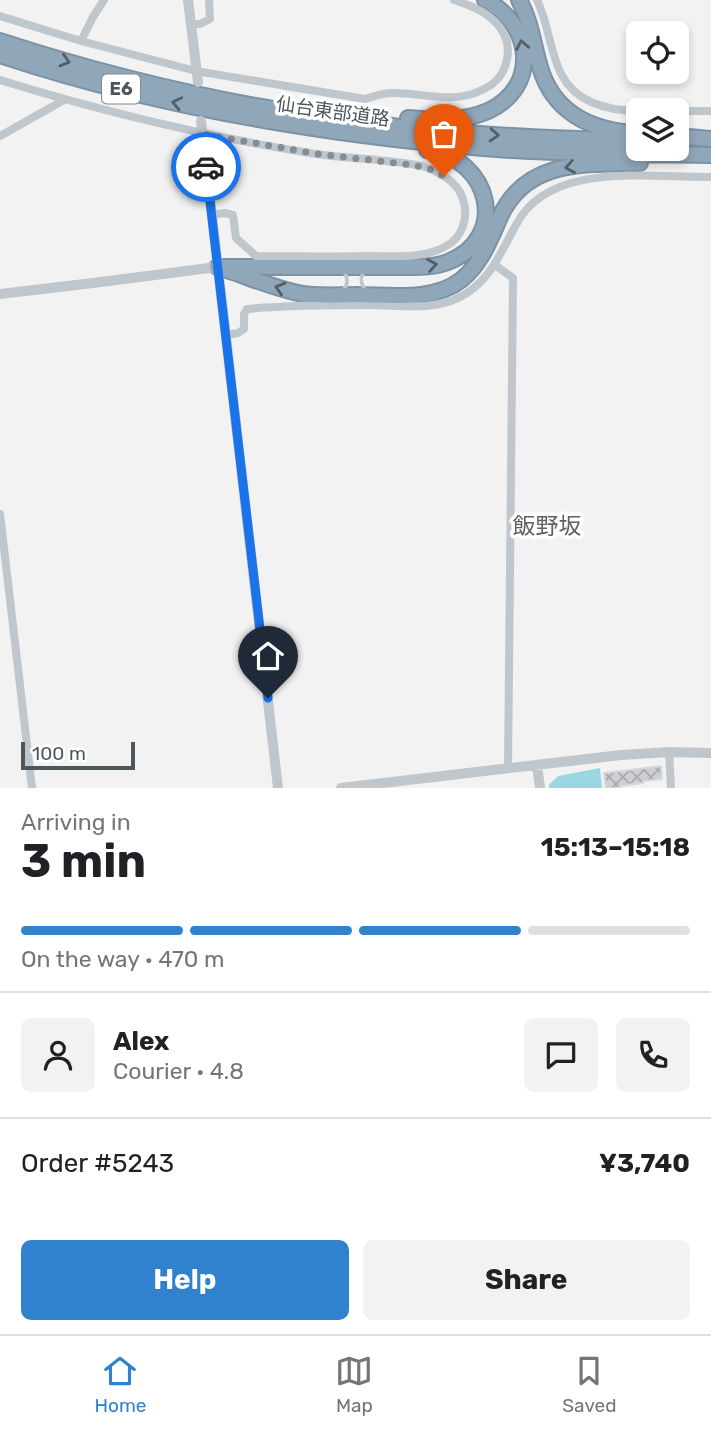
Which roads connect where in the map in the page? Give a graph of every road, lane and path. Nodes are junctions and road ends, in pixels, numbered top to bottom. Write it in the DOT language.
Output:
graph roads {
  1 [pos="104,0"];
  2 [pos="188,0"];
  3 [pos="209,0"];
  4 [pos="454,0"];
  5 [pos="485,0"];
  6 [pos="519,0"];
  7 [pos="537,0"];
  8 [pos="0,16"];
  9 [pos="191,24"];
  10 [pos="0,41"];
  11 [pos="82,41"];
  12 [pos="0,55"];
  13 [pos="196,71"];
  14 [pos="0,80"];
  15 [pos="198,82"];
  16 [pos="64,100"];
  17 [pos="232,102"];
  18 [pos="626,110"];
  19 [pos="689,111"];
  20 [pos="711,111"];
  21 [pos="244,117"];
  22 [pos="201,121"];
  23 [pos="626,132"];
  24 [pos="202,134"];
  25 [pos="0,136"];
  26 [pos="689,137"];
  27 [pos="711,140"];
  28 [pos="626,141"];
  29 [pos="689,141"];
  30 [pos="711,158"];
  31 [pos="711,177"];
  32 [pos="211,215"];
  33 [pos="495,265"];
  34 [pos="217,267"];
  35 [pos="341,267"];
  36 [pos="372,267"];
  37 [pos="0,294"];
  38 [pos="337,295"];
  39 [pos="371,295"];
  40 [pos="226,335"];
  41 [pos="0,514"];
  42 [pos="669,752"];
  43 [pos="711,753"];
  44 [pos="537,765"];
  45 [pos="508,768"];
  46 [pos="410,784"];
  47 [pos="32,788"];
  48 [pos="278,788"];
  49 [pos="341,788"];
  50 [pos="540,788"];
  51 [pos="671,788"];
  1 -- 11 [label="street"];
  2 -- 9 [label="street"];
  3 -- 9 [label="street"];
  4 -- 13 [label="street"];
  17 -- 5 [label="highway, one-way"];
  6 -- 23 [label="highway"];
  7 -- 18 [label="street"];
  8 -- 11 [label="street"];
  9 -- 13 [label="street"];
  10 -- 17 [label="highway, 仙台東部道路 / E6, one-way"];
  11 -- 13 [label="street"];
  21 -- 12 [label="highway, 仙台東部道路 / E6, one-way"];
  13 -- 15 [label="street"];
  14 -- 16 [label="street"];
  16 -- 24 [label="street"];
  16 -- 25 [label="street"];
  17 -- 28 [label="highway, 仙台東部道路 / E6, one-way"];
  19 -- 20 [label="street"];
  21 -- 30 [label="highway, 仙台東部道路 / E6"];
  36 -- 21 [label="highway, one-way"];
  22 -- 24 [label="street"];
  24 -- 32 [label="street"];
  24 -- 32 [label="street"];
  26 -- 27 [label="highway"];
  27 -- 29 [label="highway"];
  30 -- 39 [label="highway, one-way"];
  31 -- 33 [label="street"];
  32 -- 34 [label="street"];
  33 -- 40 [label="street"];
  33 -- 45 [label="street"];
  34 -- 35 [label="highway"];
  34 -- 37 [label="street"];
  38 -- 34 [label="highway, one-way"];
  34 -- 40 [label="street"];
  35 -- 36 [label="highway"];
  35 -- 38 [label="lane"];
  36 -- 39 [label="lane"];
  38 -- 39 [label="highway"];
  40 -- 48 [label="street"];
  41 -- 47 [label="street"];
  42 -- 43 [label="street"];
  42 -- 44 [label="street"];
  42 -- 51 [label="street"];
  44 -- 45 [label="street"];
  44 -- 50 [label="street"];
  45 -- 46 [label="street"];
  46 -- 49 [label="street"];
}
